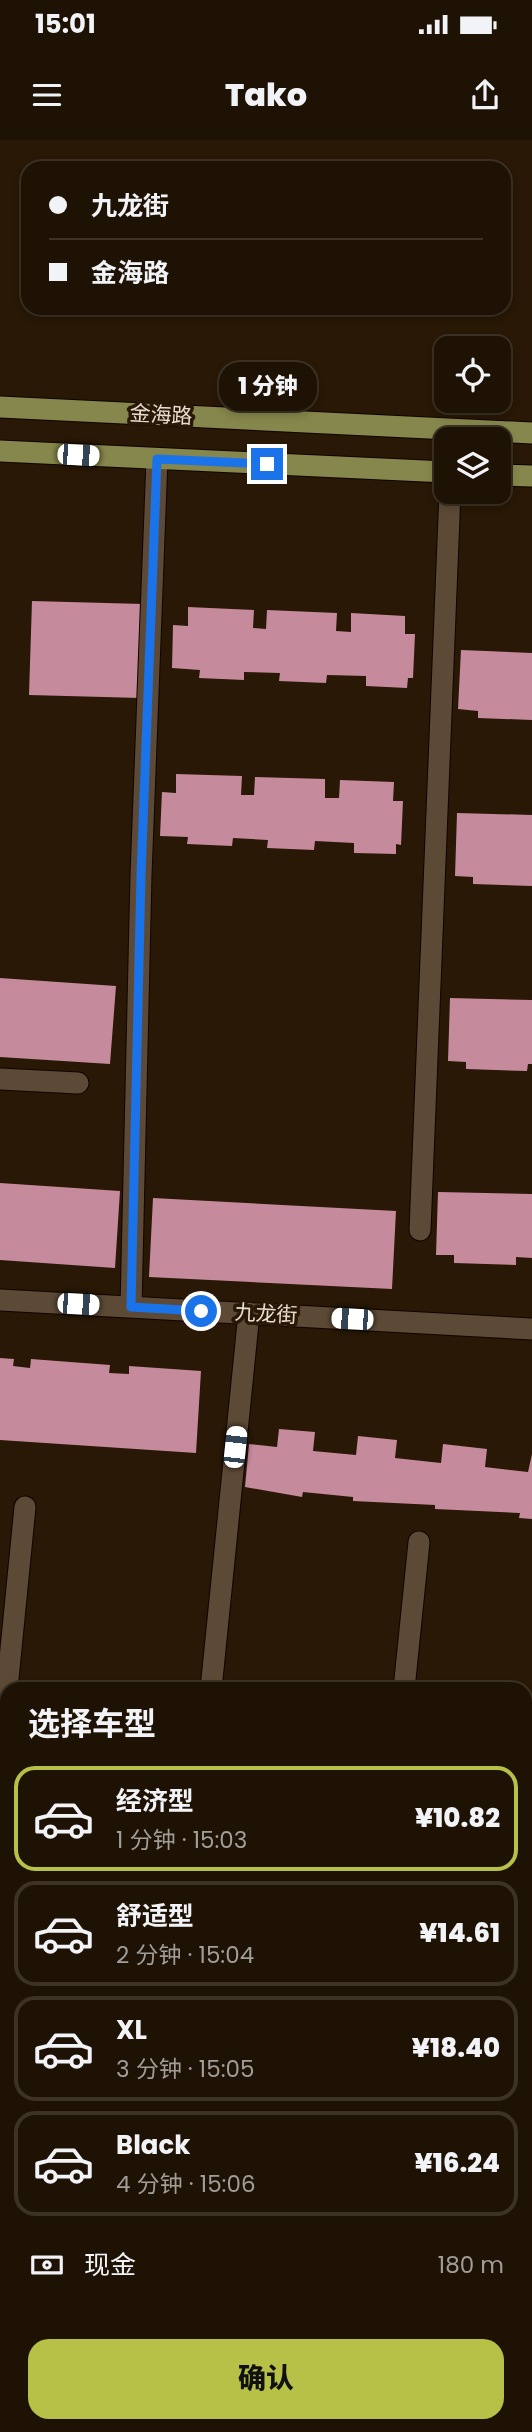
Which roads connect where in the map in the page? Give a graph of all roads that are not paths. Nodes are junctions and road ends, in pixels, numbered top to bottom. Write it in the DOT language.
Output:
graph roads {
  1 [pos="0,407"];
  2 [pos="532,433"];
  3 [pos="0,451"];
  4 [pos="157,459"];
  5 [pos="434,471"];
  6 [pos="511,476"];
  7 [pos="532,477"];
  8 [pos="450,504"];
  9 [pos="0,1079"];
  10 [pos="78,1083"];
  11 [pos="420,1230"];
  12 [pos="0,1300"];
  13 [pos="131,1307"];
  14 [pos="249,1313"];
  15 [pos="532,1329"];
  16 [pos="25,1507"];
  17 [pos="419,1542"];
  18 [pos="8,1682"];
  19 [pos="212,1682"];
  20 [pos="405,1682"];
  1 -- 2 [label="main road, 金海路"];
  3 -- 4 [label="main road, 金海路"];
  4 -- 5 [label="main road, 金海路"];
  4 -- 13 [label="street"];
  6 -- 7 [label="main road"];
  8 -- 11 [label="street"];
  9 -- 10 [label="street"];
  12 -- 13 [label="street, 九龙街"];
  13 -- 14 [label="street, 九龙街"];
  14 -- 15 [label="street, 九龙街"];
  14 -- 19 [label="street"];
  16 -- 18 [label="street"];
  17 -- 20 [label="street"];
}
